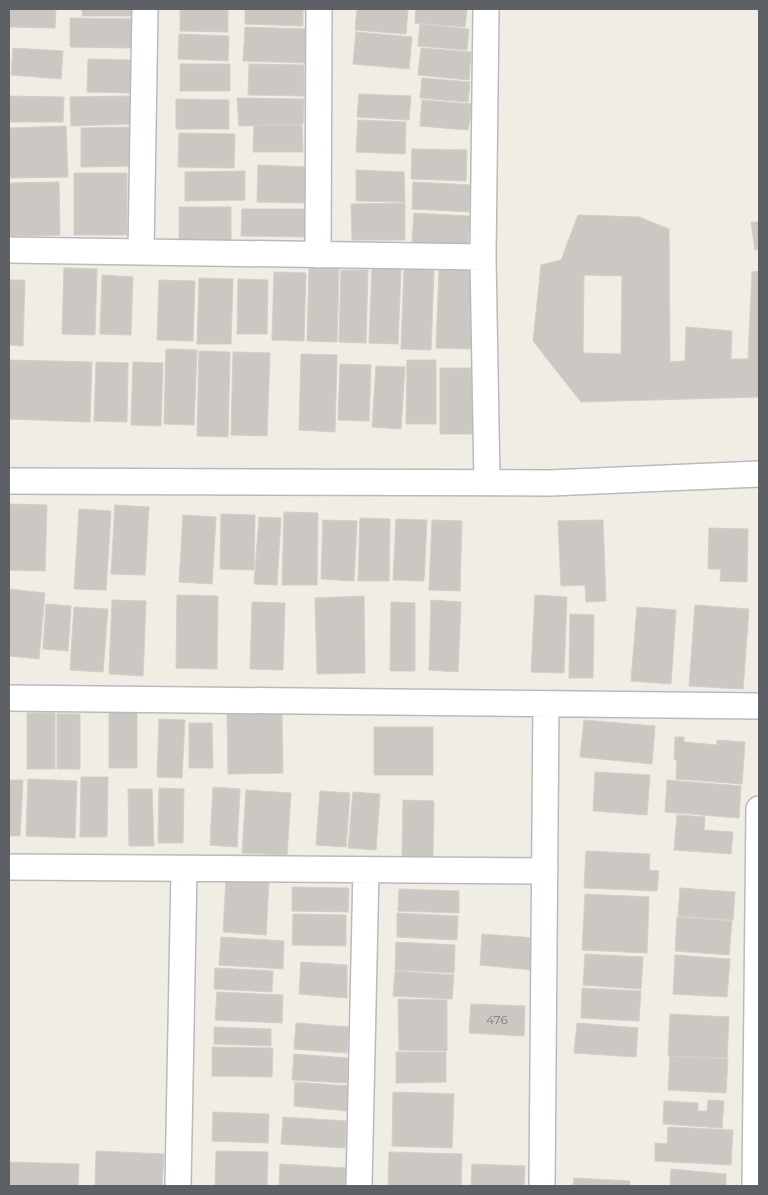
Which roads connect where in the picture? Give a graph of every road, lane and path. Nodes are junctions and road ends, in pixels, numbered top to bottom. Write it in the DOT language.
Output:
graph roads {
  1 [pos="145,9"];
  2 [pos="319,9"];
  3 [pos="486,9"];
  4 [pos="9,250"];
  5 [pos="141,252"];
  6 [pos="318,255"];
  7 [pos="483,257"];
  8 [pos="759,474"];
  9 [pos="9,481"];
  10 [pos="487,482"];
  11 [pos="9,698"];
  12 [pos="546,704"];
  13 [pos="759,706"];
  14 [pos="759,809"];
  15 [pos="9,867"];
  16 [pos="184,869"];
  17 [pos="366,870"];
  18 [pos="545,872"];
  19 [pos="178,1186"];
  20 [pos="359,1186"];
  21 [pos="542,1186"];
  22 [pos="755,1186"];
  1 -- 5 [label="street"];
  2 -- 6 [label="street"];
  3 -- 7 [label="street"];
  4 -- 5 [label="street"];
  5 -- 6 [label="street"];
  6 -- 7 [label="street"];
  7 -- 10 [label="street"];
  8 -- 10 [label="street"];
  9 -- 10 [label="street"];
  11 -- 12 [label="street"];
  12 -- 13 [label="street"];
  12 -- 18 [label="street"];
  14 -- 22 [label="street"];
  15 -- 16 [label="street"];
  16 -- 17 [label="street"];
  16 -- 19 [label="street"];
  17 -- 18 [label="street"];
  17 -- 20 [label="street"];
  18 -- 21 [label="street"];
}
